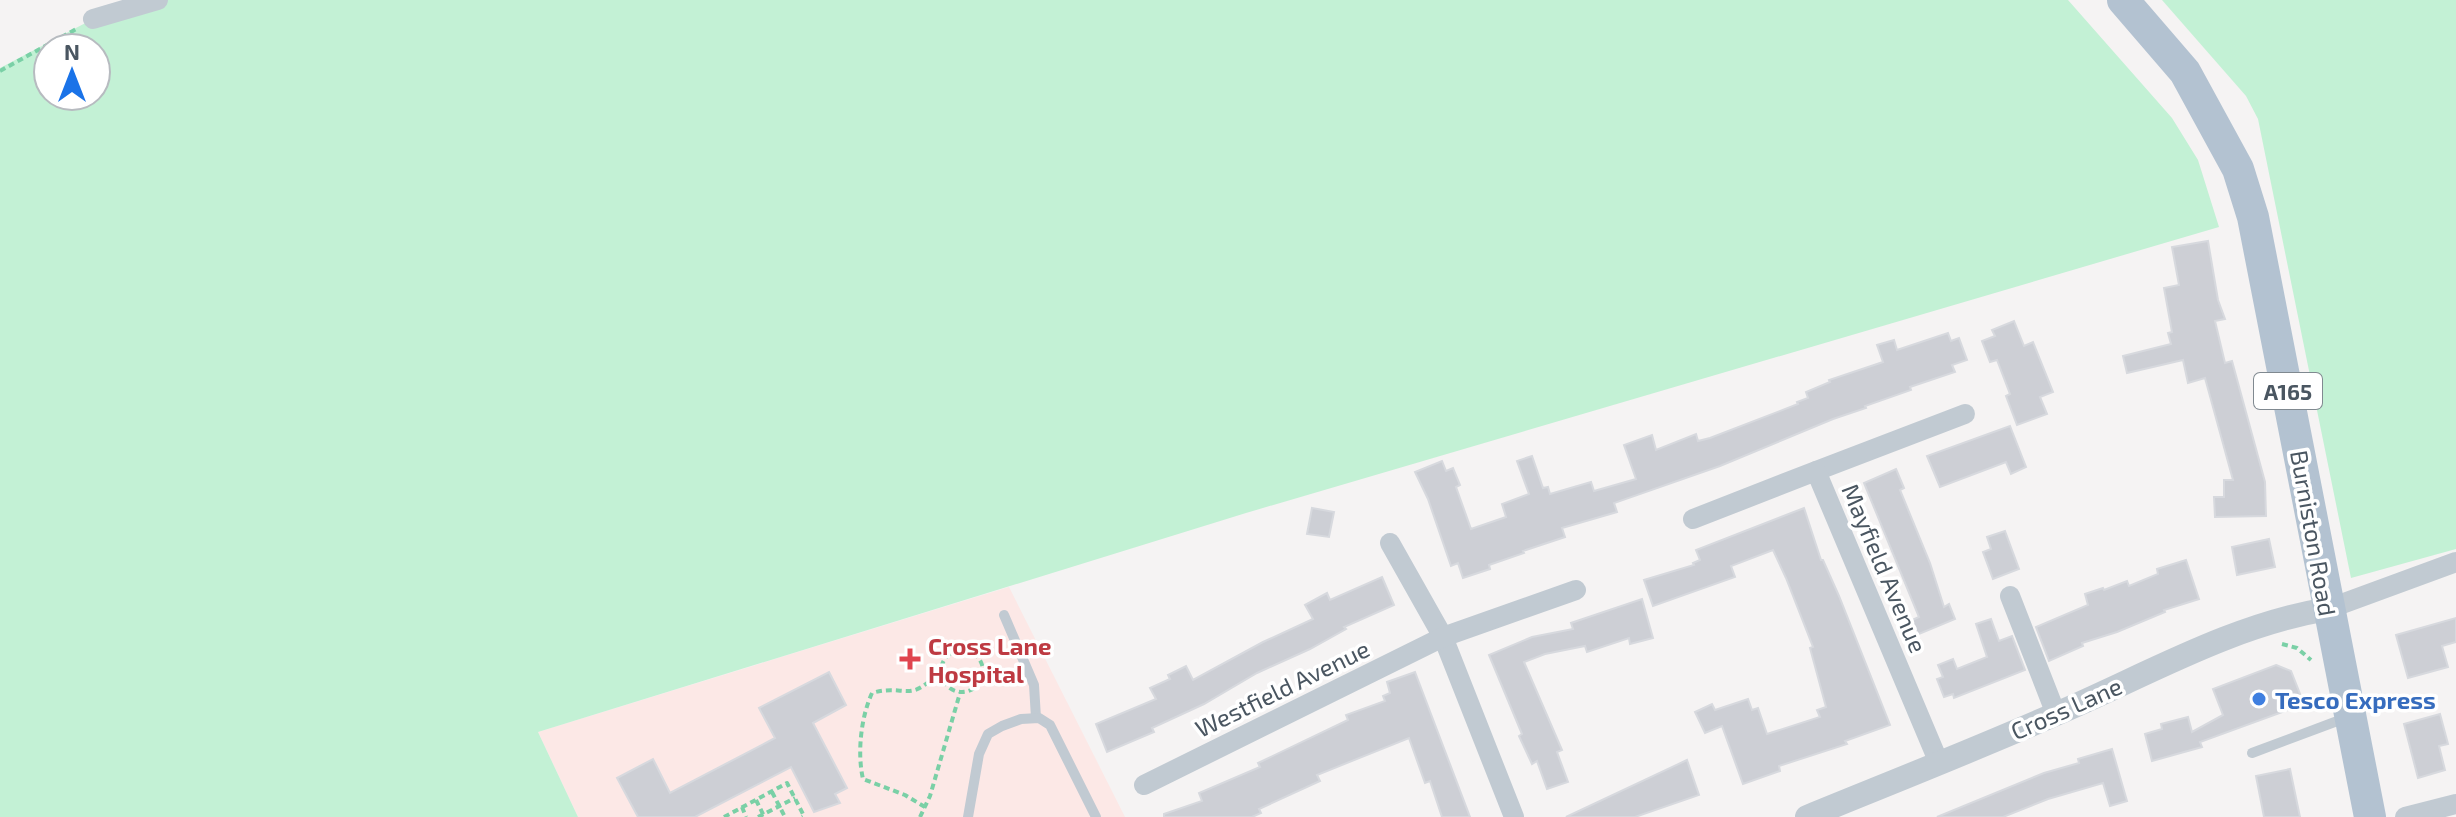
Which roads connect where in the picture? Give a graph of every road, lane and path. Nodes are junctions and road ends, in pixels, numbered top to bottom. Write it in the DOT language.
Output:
graph roads {
  1 [pos="158,0"];
  2 [pos="2123,0"];
  3 [pos="93,19"];
  4 [pos="0,71"];
  5 [pos="1965,414"];
  6 [pos="1816,471"];
  7 [pos="1693,519"];
  8 [pos="1390,543"];
  9 [pos="2456,562"];
  10 [pos="1576,590"];
  11 [pos="2010,596"];
  12 [pos="2328,609"];
  13 [pos="1004,615"];
  14 [pos="1443,637"];
  15 [pos="941,668"];
  16 [pos="960,693"];
  17 [pos="2056,714"];
  18 [pos="2350,716"];
  19 [pos="1036,718"];
  20 [pos="2252,753"];
  21 [pos="1939,763"];
  22 [pos="1144,785"];
  23 [pos="772,792"];
  24 [pos="795,798"];
  25 [pos="756,800"];
  26 [pos="2456,804"];
  27 [pos="779,806"];
  28 [pos="742,807"];
  29 [pos="925,807"];
  30 [pos="762,816"];
  31 [pos="725,817"];
  32 [pos="746,817"];
  33 [pos="785,817"];
  34 [pos="802,817"];
  35 [pos="920,817"];
  36 [pos="968,817"];
  37 [pos="1096,817"];
  38 [pos="1514,817"];
  39 [pos="1807,817"];
  40 [pos="2370,817"];
  41 [pos="2405,817"];
  1 -- 3 [label="street"];
  2 -- 12 [label="main road, Burniston Road / A165"];
  3 -- 4 [label="path"];
  5 -- 6 [label="street"];
  6 -- 7 [label="street, Mayfield Avenue"];
  6 -- 21 [label="street, Mayfield Avenue"];
  8 -- 14 [label="street"];
  9 -- 12 [label="street"];
  10 -- 14 [label="street, Westfield Avenue"];
  11 -- 17 [label="street"];
  12 -- 17 [label="street, Cross Lane"];
  12 -- 18 [label="main road, Burniston Road / A165"];
  13 -- 19 [label="lane"];
  14 -- 22 [label="street, Westfield Avenue"];
  14 -- 38 [label="street"];
  15 -- 16 [label="path"];
  15 -- 16 [label="path"];
  15 -- 29 [label="path"];
  16 -- 29 [label="path"];
  17 -- 21 [label="street, Cross Lane"];
  18 -- 20 [label="lane"];
  18 -- 40 [label="main road, Burniston Road / A165"];
  19 -- 36 [label="lane"];
  19 -- 37 [label="lane"];
  21 -- 39 [label="street, Cross Lane"];
  23 -- 24 [label="path"];
  23 -- 25 [label="path"];
  23 -- 27 [label="path"];
  24 -- 27 [label="path"];
  24 -- 34 [label="path"];
  25 -- 28 [label="path"];
  25 -- 30 [label="path"];
  26 -- 41 [label="street"];
  27 -- 30 [label="path"];
  27 -- 33 [label="path"];
  28 -- 31 [label="path"];
  28 -- 32 [label="path"];
  29 -- 35 [label="path"];
}
